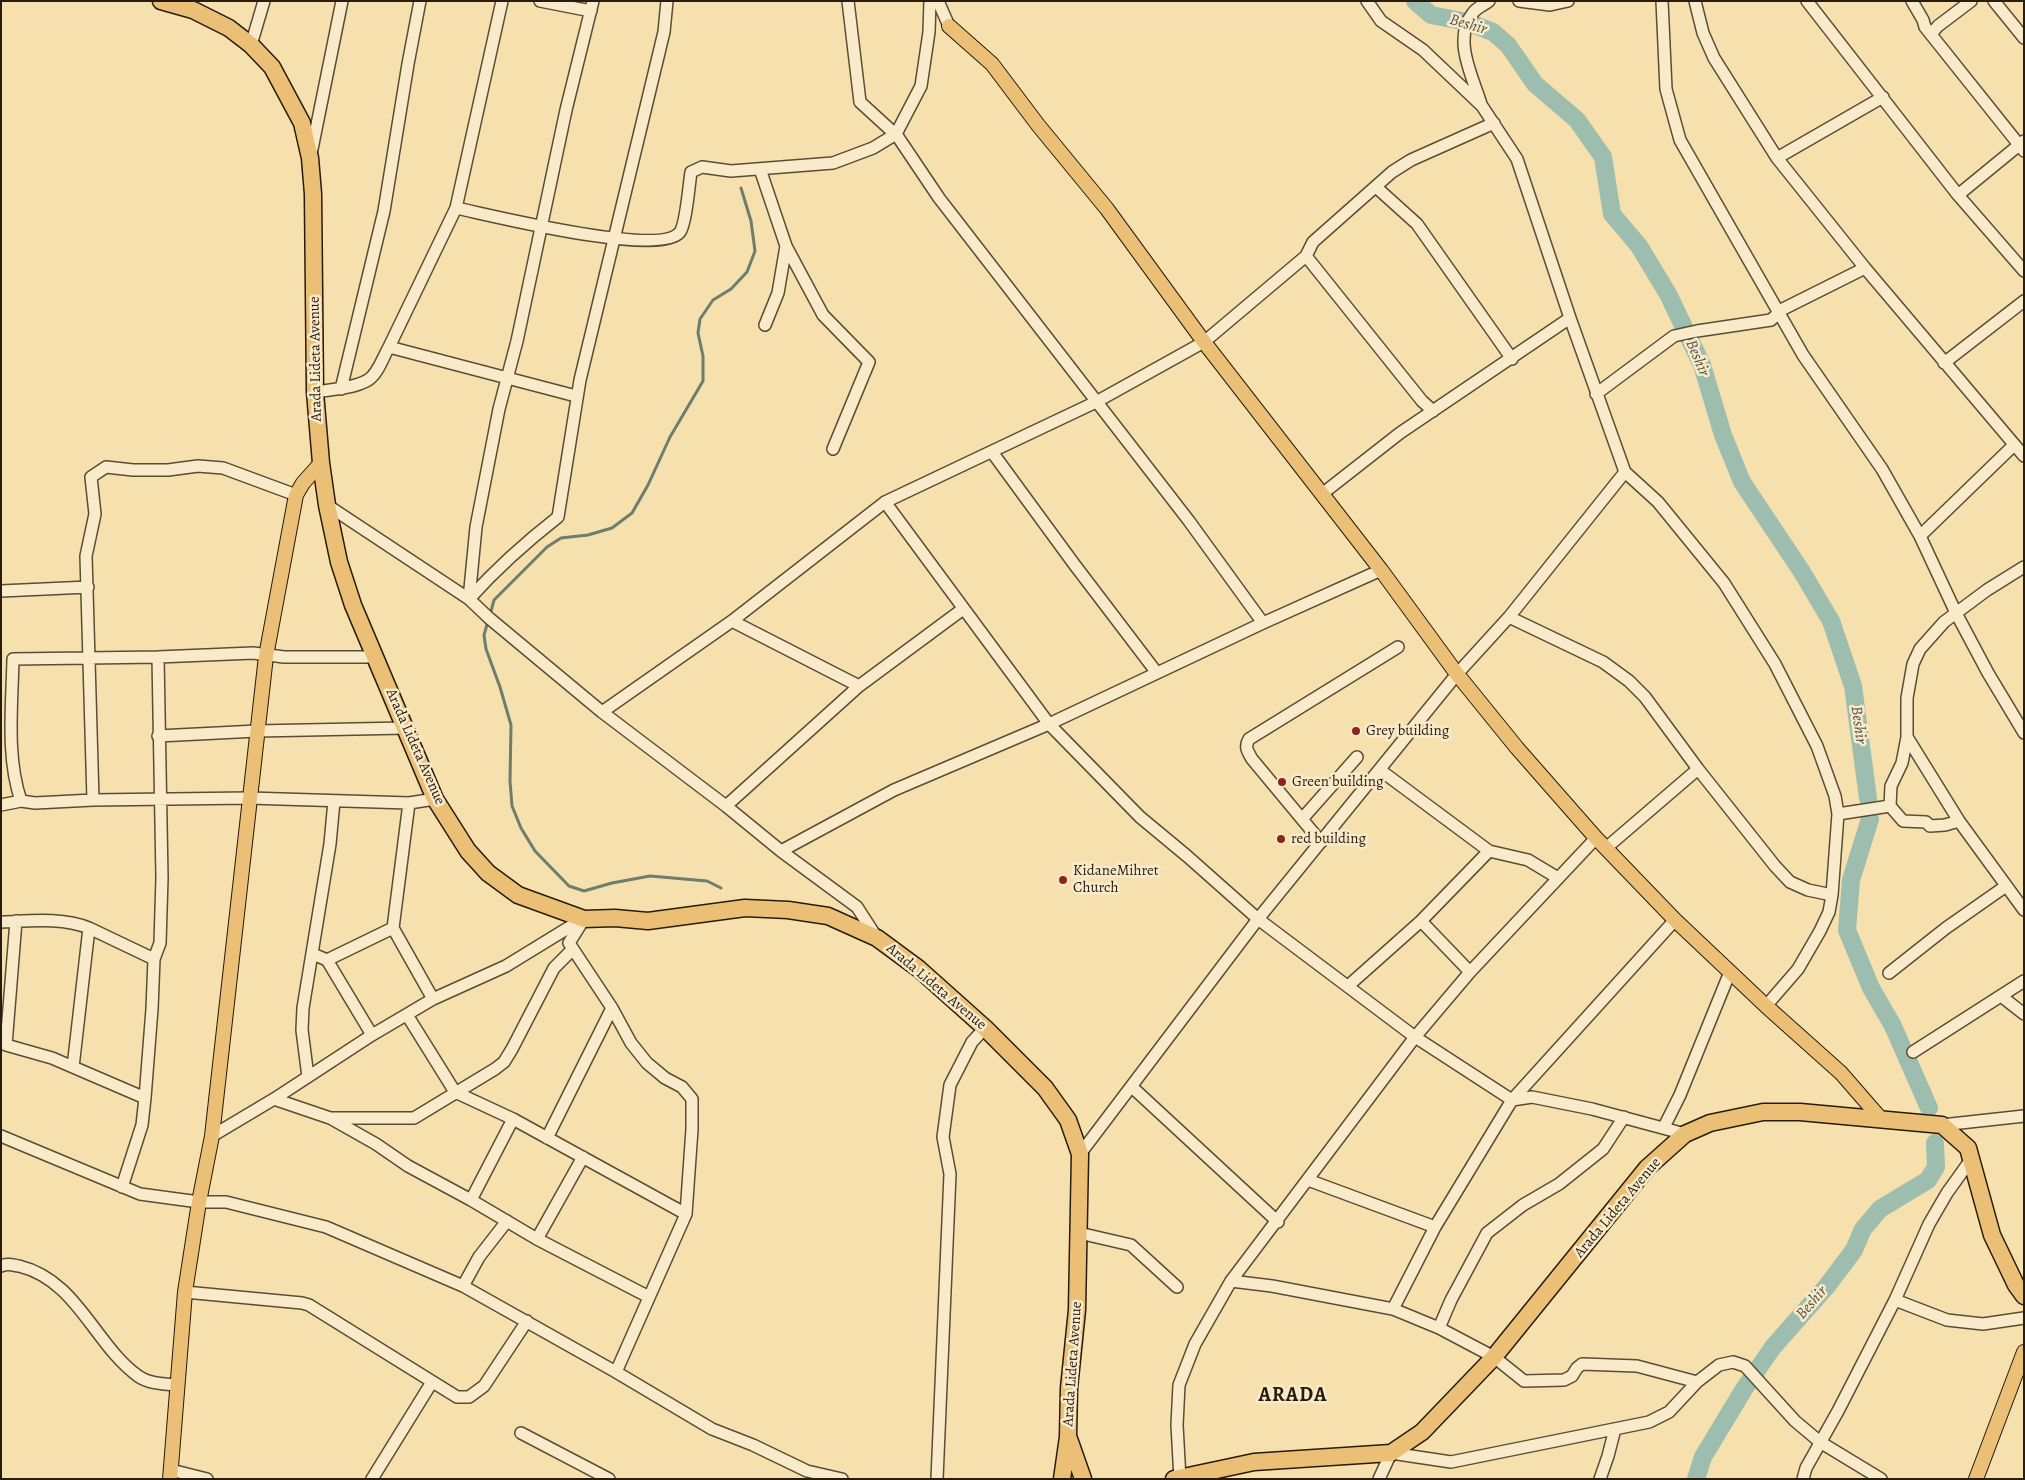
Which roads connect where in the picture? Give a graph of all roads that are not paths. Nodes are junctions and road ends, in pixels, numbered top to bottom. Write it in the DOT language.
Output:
graph roads {
  1 [pos="161,1"];
  2 [pos="264,1"];
  3 [pos="342,1"];
  4 [pos="420,1"];
  5 [pos="502,1"];
  6 [pos="540,1"];
  7 [pos="667,1"];
  8 [pos="848,1"];
  9 [pos="930,1"];
  10 [pos="938,1"];
  11 [pos="1366,1"];
  12 [pos="1489,1"];
  13 [pos="1519,1"];
  14 [pos="1568,1"];
  15 [pos="1662,1"];
  16 [pos="1695,1"];
  17 [pos="1807,1"];
  18 [pos="1912,1"];
  19 [pos="1971,1"];
  20 [pos="1994,1"];
  21 [pos="592,6"];
  22 [pos="949,26"];
  23 [pos="1931,34"];
  24 [pos="2024,38"];
  25 [pos="251,46"];
  26 [pos="1883,97"];
  27 [pos="1482,106"];
  28 [pos="1494,123"];
  29 [pos="895,134"];
  30 [pos="2022,146"];
  31 [pos="310,158"];
  32 [pos="1777,158"];
  33 [pos="760,169"];
  34 [pos="1376,187"];
  35 [pos="1958,195"];
  36 [pos="456,208"];
  37 [pos="542,227"];
  38 [pos="613,238"];
  39 [pos="786,246"];
  40 [pos="1306,256"];
  41 [pos="1865,268"];
  42 [pos="2024,271"];
  43 [pos="2024,301"];
  44 [pos="1778,313"];
  45 [pos="1570,318"];
  46 [pos="765,325"];
  47 [pos="1204,342"];
  48 [pos="389,347"];
  49 [pos="1512,359"];
  50 [pos="1944,363"];
  51 [pos="507,379"];
  52 [pos="341,389"];
  53 [pos="315,392"];
  54 [pos="1596,394"];
  55 [pos="576,396"];
  56 [pos="1096,402"];
  57 [pos="1432,411"];
  58 [pos="2014,445"];
  59 [pos="833,450"];
  60 [pos="992,452"];
  61 [pos="2024,456"];
  62 [pos="321,463"];
  63 [pos="1625,472"];
  64 [pos="1322,494"];
  65 [pos="296,495"];
  66 [pos="885,502"];
  67 [pos="327,506"];
  68 [pos="1920,536"];
  69 [pos="1381,570"];
  70 [pos="2022,572"];
  71 [pos="88,587"];
  72 [pos="1,591"];
  73 [pos="469,599"];
  74 [pos="964,609"];
  75 [pos="1956,613"];
  76 [pos="1509,617"];
  77 [pos="732,621"];
  78 [pos="1263,623"];
  79 [pos="1398,647"];
  80 [pos="266,656"];
  81 [pos="158,657"];
  82 [pos="376,657"];
  83 [pos="90,658"];
  84 [pos="7,660"];
  85 [pos="1158,673"];
  86 [pos="1457,674"];
  87 [pos="859,686"];
  88 [pos="602,712"];
  89 [pos="1049,724"];
  90 [pos="405,728"];
  91 [pos="257,731"];
  92 [pos="2024,733"];
  93 [pos="158,736"];
  94 [pos="1907,737"];
  95 [pos="1357,757"];
  96 [pos="1698,769"];
  97 [pos="1380,770"];
  98 [pos="249,798"];
  99 [pos="435,799"];
  100 [pos="93,800"];
  101 [pos="159,800"];
  102 [pos="21,801"];
  103 [pos="334,801"];
  104 [pos="409,803"];
  105 [pos="1,805"];
  106 [pos="726,806"];
  107 [pos="1890,806"];
  108 [pos="1838,814"];
  109 [pos="1302,819"];
  110 [pos="1959,821"];
  111 [pos="1321,842"];
  112 [pos="1601,843"];
  113 [pos="782,851"];
  114 [pos="1489,851"];
  115 [pos="1558,878"];
  116 [pos="2006,886"];
  117 [pos="1832,895"];
  118 [pos="2024,910"];
  119 [pos="584,919"];
  120 [pos="1258,919"];
  121 [pos="1675,920"];
  122 [pos="1421,921"];
  123 [pos="1,922"];
  124 [pos="16,922"];
  125 [pos="89,928"];
  126 [pos="393,928"];
  127 [pos="877,938"];
  128 [pos="573,949"];
  129 [pos="313,954"];
  130 [pos="154,959"];
  131 [pos="327,960"];
  132 [pos="1470,972"];
  133 [pos="1730,972"];
  134 [pos="1889,973"];
  135 [pos="2024,981"];
  136 [pos="1348,986"];
  137 [pos="2001,996"];
  138 [pos="434,999"];
  139 [pos="1766,1006"];
  140 [pos="612,1008"];
  141 [pos="2024,1014"];
  142 [pos="407,1015"];
  143 [pos="985,1028"];
  144 [pos="372,1035"];
  145 [pos="1415,1038"];
  146 [pos="1913,1052"];
  147 [pos="73,1067"];
  148 [pos="308,1077"];
  149 [pos="1132,1087"];
  150 [pos="455,1092"];
  151 [pos="145,1098"];
  152 [pos="274,1099"];
  153 [pos="1512,1100"];
  154 [pos="2024,1116"];
  155 [pos="1624,1117"];
  156 [pos="330,1118"];
  157 [pos="513,1119"];
  158 [pos="1881,1119"];
  159 [pos="1942,1126"];
  160 [pos="1664,1127"];
  161 [pos="1685,1134"];
  162 [pos="1,1136"];
  163 [pos="212,1136"];
  164 [pos="547,1138"];
  165 [pos="1080,1154"];
  166 [pos="583,1157"];
  167 [pos="1972,1158"];
  168 [pos="1308,1180"];
  169 [pos="122,1186"];
  170 [pos="471,1200"];
  171 [pos="199,1202"];
  172 [pos="686,1214"];
  173 [pos="507,1221"];
  174 [pos="1278,1222"];
  175 [pos="1435,1227"];
  176 [pos="1079,1233"];
  177 [pos="537,1239"];
  178 [pos="1,1266"];
  179 [pos="1231,1281"];
  180 [pos="463,1286"];
  181 [pos="1177,1287"];
  182 [pos="185,1292"];
  183 [pos="2024,1296"];
  184 [pos="649,1297"];
  185 [pos="1895,1300"];
  186 [pos="1393,1309"];
  187 [pos="2024,1318"];
  188 [pos="527,1321"];
  189 [pos="1439,1328"];
  190 [pos="2024,1352"];
  191 [pos="1494,1357"];
  192 [pos="616,1372"];
  193 [pos="432,1382"];
  194 [pos="1697,1382"];
  195 [pos="178,1385"];
  196 [pos="1614,1429"];
  197 [pos="521,1434"];
  198 [pos="1068,1437"];
  199 [pos="1820,1442"];
  200 [pos="1392,1452"];
  201 [pos="171,1474"];
  202 [pos="806,1475"];
  203 [pos="1178,1478"];
  204 [pos="207,1479"];
  205 [pos="372,1479"];
  206 [pos="609,1479"];
  207 [pos="842,1479"];
  208 [pos="937,1479"];
  209 [pos="1062,1479"];
  210 [pos="1068,1479"];
  211 [pos="1083,1479"];
  212 [pos="1379,1479"];
  213 [pos="1600,1479"];
  214 [pos="1803,1479"];
  215 [pos="1882,1479"];
  216 [pos="1976,1479"];
  1 -- 25 [label="highway, Arada Lideta Avenue"];
  2 -- 25 [label="street"];
  3 -- 31 [label="street"];
  4 -- 52 [label="street"];
  5 -- 36 [label="street"];
  6 -- 21 [label="street"];
  7 -- 38 [label="street"];
  8 -- 29 [label="street"];
  9 -- 29 [label="street"];
  10 -- 22 [label="street"];
  11 -- 27 [label="street"];
  12 -- 27 [label="street"];
  13 -- 14 [label="street"];
  15 -- 44 [label="street"];
  16 -- 32 [label="street"];
  17 -- 26 [label="street"];
  18 -- 23 [label="street"];
  19 -- 23 [label="street"];
  20 -- 24 [label="street"];
  21 -- 37 [label="street"];
  22 -- 47 [label="main road"];
  23 -- 30 [label="street"];
  25 -- 31 [label="highway, Arada Lideta Avenue"];
  26 -- 32 [label="street"];
  26 -- 35 [label="street"];
  27 -- 28 [label="street"];
  28 -- 34 [label="street"];
  28 -- 45 [label="street"];
  29 -- 33 [label="street"];
  29 -- 56 [label="street"];
  30 -- 35 [label="street"];
  31 -- 53 [label="highway, Arada Lideta Avenue"];
  32 -- 41 [label="street"];
  33 -- 38 [label="street"];
  33 -- 39 [label="street"];
  34 -- 40 [label="street"];
  34 -- 49 [label="street"];
  35 -- 42 [label="street"];
  36 -- 37 [label="street"];
  36 -- 48 [label="street"];
  37 -- 38 [label="street"];
  37 -- 51 [label="street"];
  38 -- 55 [label="street"];
  39 -- 46 [label="street"];
  39 -- 59 [label="street"];
  40 -- 47 [label="street"];
  40 -- 57 [label="street"];
  41 -- 44 [label="street"];
  41 -- 50 [label="street"];
  43 -- 50 [label="street"];
  44 -- 54 [label="street"];
  44 -- 68 [label="street"];
  45 -- 49 [label="street"];
  45 -- 54 [label="street"];
  47 -- 56 [label="street"];
  47 -- 64 [label="main road"];
  48 -- 51 [label="street"];
  48 -- 52 [label="street"];
  49 -- 57 [label="street"];
  50 -- 58 [label="street"];
  51 -- 55 [label="street"];
  51 -- 73 [label="street"];
  52 -- 53 [label="street"];
  53 -- 62 [label="highway, Arada Lideta Avenue"];
  54 -- 63 [label="street"];
  55 -- 73 [label="street"];
  56 -- 60 [label="street"];
  56 -- 78 [label="street"];
  57 -- 64 [label="street"];
  58 -- 61 [label="street"];
  58 -- 68 [label="street"];
  60 -- 66 [label="street"];
  60 -- 85 [label="street"];
  62 -- 65 [label="main road"];
  62 -- 67 [label="highway, Arada Lideta Avenue"];
  63 -- 76 [label="street"];
  63 -- 108 [label="street"];
  64 -- 69 [label="main road"];
  65 -- 71 [label="street"];
  65 -- 80 [label="main road"];
  66 -- 74 [label="street"];
  66 -- 77 [label="street"];
  67 -- 73 [label="street"];
  67 -- 82 [label="highway, Arada Lideta Avenue"];
  68 -- 75 [label="street"];
  69 -- 78 [label="street"];
  69 -- 86 [label="main road"];
  70 -- 75 [label="street"];
  71 -- 72 [label="street"];
  71 -- 83 [label="street"];
  73 -- 88 [label="street"];
  74 -- 87 [label="street"];
  74 -- 89 [label="street"];
  75 -- 92 [label="street"];
  75 -- 94 [label="street"];
  76 -- 86 [label="street"];
  76 -- 96 [label="street"];
  77 -- 87 [label="street"];
  77 -- 88 [label="street"];
  78 -- 85 [label="street"];
  79 -- 109 [label="street"];
  80 -- 81 [label="street"];
  80 -- 82 [label="street"];
  80 -- 91 [label="main road"];
  81 -- 83 [label="street"];
  81 -- 93 [label="street"];
  82 -- 90 [label="highway, Arada Lideta Avenue"];
  83 -- 84 [label="street"];
  83 -- 100 [label="street"];
  84 -- 102 [label="street"];
  85 -- 89 [label="street"];
  86 -- 97 [label="street"];
  86 -- 112 [label="main road"];
  87 -- 106 [label="street"];
  88 -- 106 [label="street"];
  89 -- 113 [label="street"];
  89 -- 120 [label="street"];
  90 -- 91 [label="street"];
  90 -- 99 [label="highway, Arada Lideta Avenue"];
  91 -- 93 [label="street"];
  91 -- 98 [label="main road"];
  93 -- 101 [label="street"];
  94 -- 107 [label="street"];
  94 -- 110 [label="street"];
  95 -- 109 [label="street"];
  96 -- 112 [label="street"];
  96 -- 117 [label="street"];
  97 -- 111 [label="street"];
  97 -- 114 [label="street"];
  98 -- 101 [label="street"];
  98 -- 103 [label="street"];
  98 -- 163 [label="main road"];
  99 -- 104 [label="street"];
  99 -- 119 [label="highway, Arada Lideta Avenue"];
  100 -- 101 [label="street"];
  100 -- 102 [label="street"];
  101 -- 130 [label="street"];
  102 -- 105 [label="street"];
  103 -- 104 [label="street"];
  103 -- 129 [label="street"];
  104 -- 126 [label="street"];
  106 -- 113 [label="street"];
  107 -- 108 [label="street"];
  107 -- 110 [label="street"];
  108 -- 117 [label="street"];
  109 -- 111 [label="street"];
  110 -- 116 [label="street"];
  111 -- 120 [label="street"];
  112 -- 115 [label="street"];
  112 -- 121 [label="main road"];
  113 -- 127 [label="street"];
  114 -- 115 [label="street"];
  114 -- 122 [label="street"];
  115 -- 132 [label="street"];
  116 -- 118 [label="street"];
  116 -- 134 [label="street"];
  117 -- 139 [label="street"];
  119 -- 127 [label="highway, Arada Lideta Avenue"];
  119 -- 128 [label="street"];
  119 -- 138 [label="street"];
  120 -- 136 [label="street"];
  120 -- 149 [label="street"];
  121 -- 133 [label="main road"];
  121 -- 153 [label="street"];
  122 -- 132 [label="street"];
  122 -- 136 [label="street"];
  123 -- 124 [label="street"];
  124 -- 125 [label="street"];
  124 -- 147 [label="street"];
  125 -- 130 [label="street"];
  125 -- 147 [label="street"];
  126 -- 131 [label="street"];
  126 -- 138 [label="street"];
  127 -- 143 [label="highway, Arada Lideta Avenue"];
  128 -- 140 [label="street"];
  128 -- 150 [label="street"];
  129 -- 131 [label="street"];
  129 -- 148 [label="street"];
  130 -- 151 [label="street"];
  131 -- 144 [label="street"];
  132 -- 145 [label="street"];
  133 -- 139 [label="main road"];
  133 -- 160 [label="street"];
  135 -- 137 [label="street"];
  136 -- 145 [label="street"];
  137 -- 141 [label="street"];
  137 -- 146 [label="street"];
  138 -- 142 [label="street"];
  139 -- 158 [label="main road"];
  140 -- 164 [label="street"];
  140 -- 172 [label="street"];
  142 -- 144 [label="street"];
  142 -- 150 [label="street"];
  143 -- 165 [label="highway, Arada Lideta Avenue"];
  143 -- 208 [label="street"];
  144 -- 148 [label="street"];
  145 -- 153 [label="street"];
  145 -- 168 [label="street"];
  147 -- 151 [label="street"];
  148 -- 152 [label="street"];
  149 -- 165 [label="street"];
  149 -- 174 [label="street"];
  150 -- 156 [label="street"];
  150 -- 157 [label="street"];
  151 -- 169 [label="street"];
  152 -- 156 [label="street"];
  152 -- 163 [label="street"];
  153 -- 155 [label="street"];
  153 -- 175 [label="street"];
  154 -- 159 [label="street"];
  155 -- 160 [label="street"];
  155 -- 189 [label="street"];
  156 -- 170 [label="street"];
  157 -- 164 [label="street"];
  157 -- 170 [label="street"];
  158 -- 159 [label="highway, Arada Lideta Avenue"];
  158 -- 161 [label="highway, Arada Lideta Avenue"];
  159 -- 167 [label="highway"];
  160 -- 161 [label="street"];
  161 -- 191 [label="highway, Arada Lideta Avenue"];
  162 -- 169 [label="street"];
  163 -- 171 [label="main road"];
  164 -- 166 [label="street"];
  165 -- 176 [label="highway, Arada Lideta Avenue"];
  166 -- 172 [label="street"];
  166 -- 177 [label="street"];
  167 -- 183 [label="highway"];
  167 -- 185 [label="street"];
  168 -- 174 [label="street"];
  168 -- 175 [label="street"];
  169 -- 171 [label="street"];
  170 -- 173 [label="street"];
  171 -- 180 [label="street"];
  171 -- 182 [label="main road"];
  172 -- 184 [label="street"];
  173 -- 177 [label="street"];
  173 -- 180 [label="street"];
  174 -- 179 [label="street"];
  175 -- 186 [label="street"];
  176 -- 181 [label="street"];
  176 -- 198 [label="highway, Arada Lideta Avenue"];
  177 -- 184 [label="street"];
  178 -- 195 [label="street"];
  179 -- 186 [label="street"];
  179 -- 203 [label="street"];
  180 -- 188 [label="street"];
  182 -- 193 [label="street"];
  182 -- 195 [label="main road"];
  184 -- 192 [label="street"];
  185 -- 187 [label="street"];
  185 -- 199 [label="street"];
  186 -- 189 [label="street"];
  188 -- 192 [label="street"];
  188 -- 193 [label="street"];
  189 -- 191 [label="street"];
  190 -- 216 [label="main road"];
  191 -- 194 [label="street"];
  191 -- 200 [label="highway, Arada Lideta Avenue"];
  192 -- 202 [label="street"];
  193 -- 205 [label="street"];
  194 -- 196 [label="street"];
  194 -- 199 [label="street"];
  195 -- 201 [label="main road"];
  196 -- 200 [label="street"];
  196 -- 213 [label="street"];
  197 -- 206 [label="street"];
  198 -- 209 [label="highway, Arada Lideta Avenue"];
  198 -- 211 [label="highway, Arada Lideta Avenue"];
  199 -- 214 [label="street"];
  199 -- 215 [label="street"];
  200 -- 203 [label="highway, Arada Lideta Avenue"];
  200 -- 212 [label="street"];
  201 -- 204 [label="street"];
  202 -- 207 [label="street"];
  210 -- 211 [label="highway, Arada Lideta Avenue"];
}
